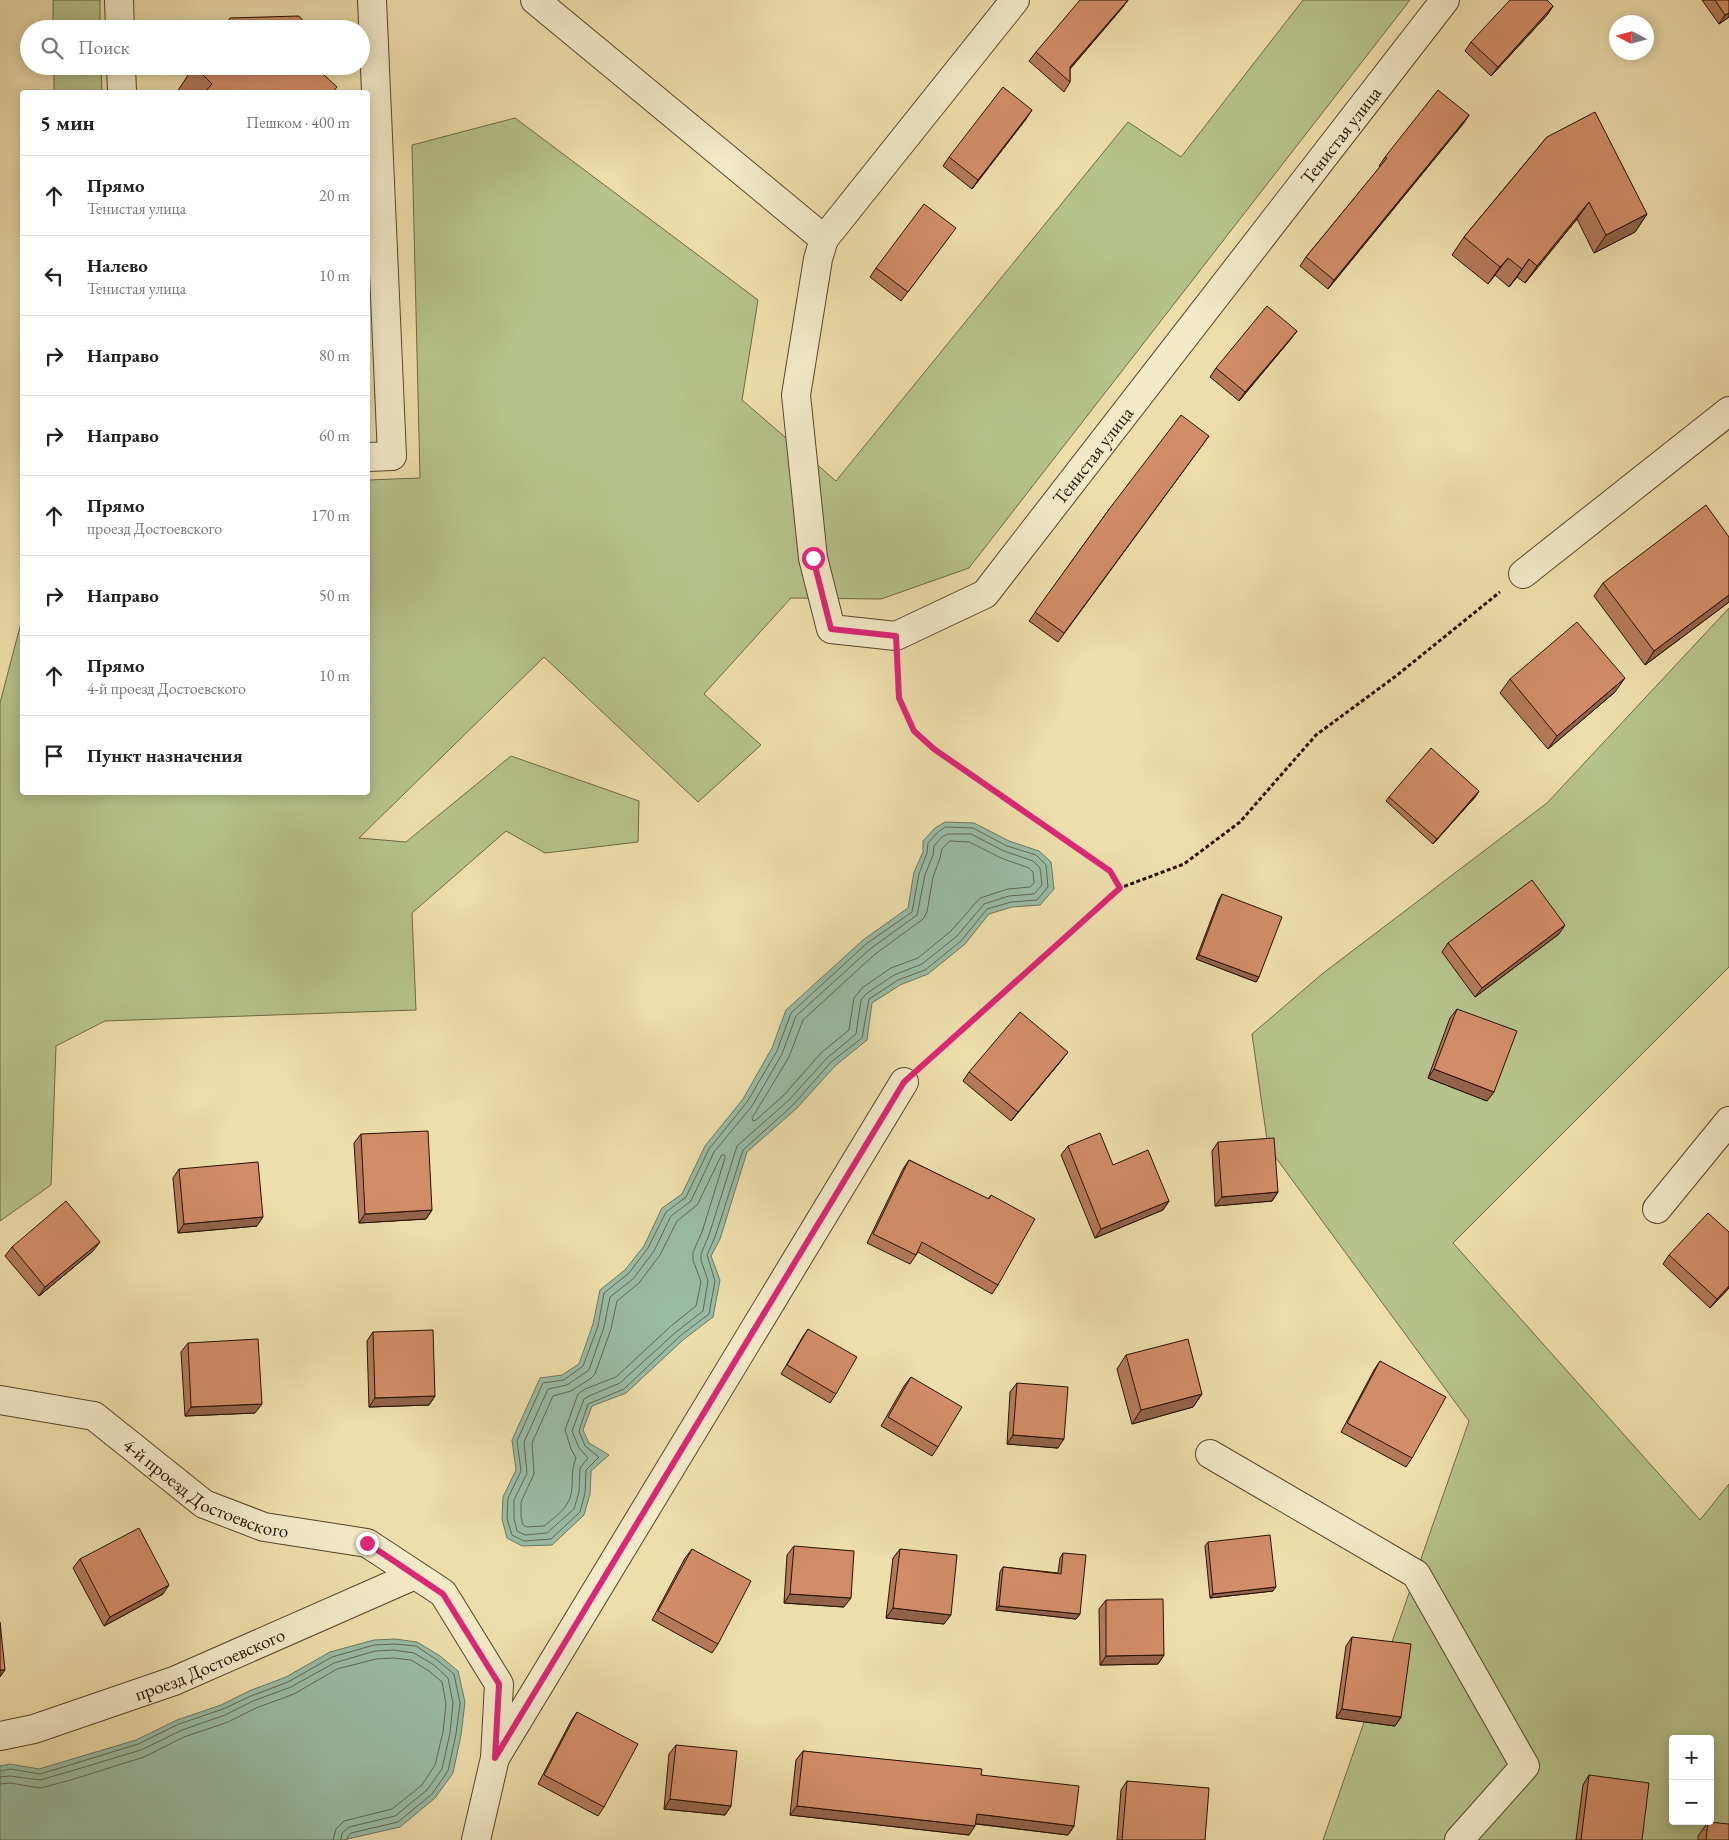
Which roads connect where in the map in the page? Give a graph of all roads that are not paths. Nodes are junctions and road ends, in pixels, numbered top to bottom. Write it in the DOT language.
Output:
graph roads {
  1 [pos="119,0"];
  2 [pos="372,0"];
  3 [pos="535,0"];
  4 [pos="1015,0"];
  5 [pos="1445,0"];
  6 [pos="564,9"];
  7 [pos="120,20"];
  8 [pos="121,75"];
  9 [pos="122,90"];
  10 [pos="824,239"];
  11 [pos="1729,411"];
  12 [pos="370,457"];
  13 [pos="1523,574"];
  14 [pos="904,1082"];
  15 [pos="1729,1121"];
  16 [pos="1657,1209"];
  17 [pos="0,1400"];
  18 [pos="1210,1454"];
  19 [pos="415,1575"];
  20 [pos="0,1736"];
  21 [pos="495,1758"];
  22 [pos="476,1840"];
  23 [pos="1459,1840"];
  1 -- 7 [label="street"];
  2 -- 12 [label="street"];
  3 -- 6 [label="street"];
  4 -- 10 [label="street"];
  5 -- 10 [label="street, Тенистая улица"];
  6 -- 10 [label="street"];
  8 -- 9 [label="street"];
  11 -- 13 [label="street"];
  14 -- 21 [label="street"];
  15 -- 16 [label="street"];
  17 -- 19 [label="street, 4-й проезд Достоевского"];
  18 -- 23 [label="street"];
  19 -- 20 [label="street, проезд Достоевского"];
  19 -- 21 [label="street, 4-й проезд Достоевского"];
  21 -- 22 [label="street"];
}
